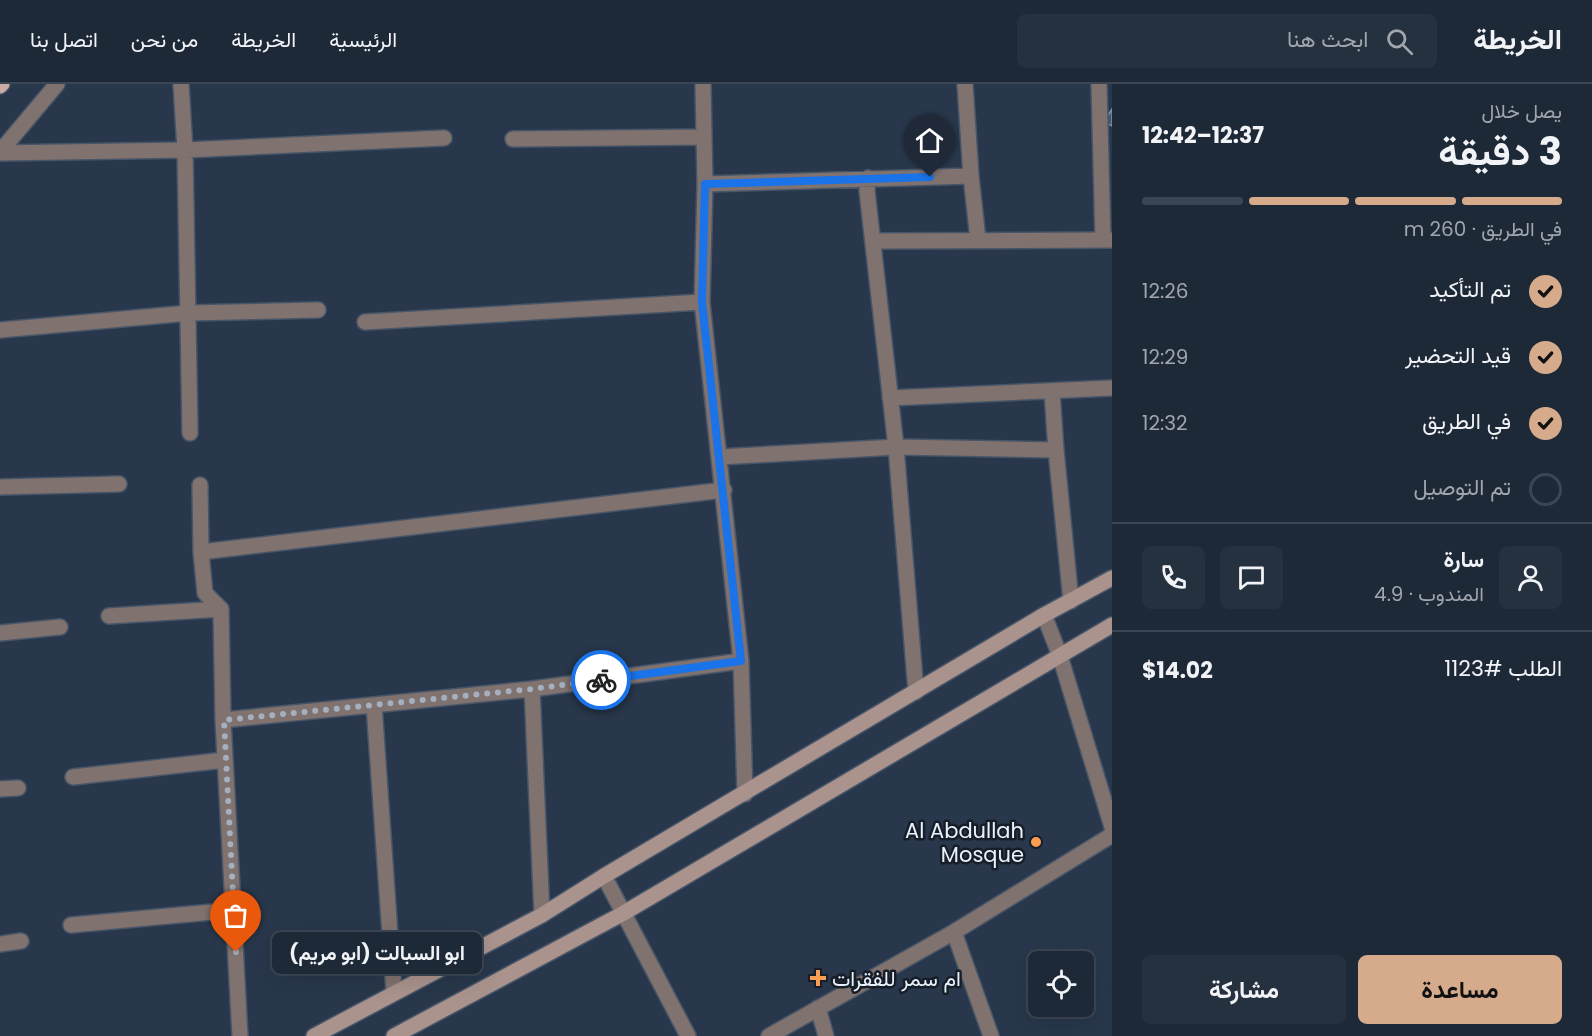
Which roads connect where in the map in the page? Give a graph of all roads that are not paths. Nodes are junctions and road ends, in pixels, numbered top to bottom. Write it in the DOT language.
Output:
graph roads {
  1 [pos="57,84"];
  2 [pos="181,84"];
  3 [pos="703,84"];
  4 [pos="965,84"];
  5 [pos="1099,84"];
  6 [pos="703,137"];
  7 [pos="444,138"];
  8 [pos="513,140"];
  9 [pos="185,150"];
  10 [pos="0,153"];
  11 [pos="971,176"];
  12 [pos="868,178"];
  13 [pos="705,184"];
  14 [pos="978,240"];
  15 [pos="1108,240"];
  16 [pos="873,241"];
  17 [pos="702,302"];
  18 [pos="318,310"];
  19 [pos="189,313"];
  20 [pos="365,322"];
  21 [pos="0,330"];
  22 [pos="1112,388"];
  23 [pos="1052,392"];
  24 [pos="890,398"];
  25 [pos="190,433"];
  26 [pos="896,447"];
  27 [pos="1056,450"];
  28 [pos="720,458"];
  29 [pos="119,484"];
  30 [pos="200,485"];
  31 [pos="0,487"];
  32 [pos="724,490"];
  33 [pos="201,552"];
  34 [pos="1112,578"];
  35 [pos="1071,601"];
  36 [pos="220,609"];
  37 [pos="1044,615"];
  38 [pos="109,616"];
  39 [pos="1112,625"];
  40 [pos="60,627"];
  41 [pos="0,633"];
  42 [pos="1060,656"];
  43 [pos="741,661"];
  44 [pos="532,689"];
  45 [pos="916,692"];
  46 [pos="374,705"];
  47 [pos="224,720"];
  48 [pos="225,760"];
  49 [pos="73,777"];
  50 [pos="18,788"];
  51 [pos="0,789"];
  52 [pos="745,794"];
  53 [pos="1112,827"];
  54 [pos="1112,835"];
  55 [pos="604,876"];
  56 [pos="234,910"];
  57 [pos="622,914"];
  58 [pos="542,915"];
  59 [pos="71,925"];
  60 [pos="954,932"];
  61 [pos="21,941"];
  62 [pos="0,944"];
  63 [pos="394,992"];
  64 [pos="818,1008"];
  65 [pos="240,1036"];
  66 [pos="314,1036"];
  67 [pos="394,1036"];
  68 [pos="688,1036"];
  69 [pos="769,1036"];
  70 [pos="826,1036"];
  71 [pos="991,1036"];
  1 -- 10 [label="street"];
  2 -- 9 [label="street"];
  3 -- 6 [label="street"];
  4 -- 11 [label="street"];
  5 -- 15 [label="street"];
  6 -- 8 [label="street"];
  6 -- 13 [label="street"];
  7 -- 9 [label="street"];
  9 -- 10 [label="street"];
  9 -- 19 [label="street"];
  11 -- 12 [label="street"];
  11 -- 14 [label="street"];
  12 -- 13 [label="street"];
  12 -- 16 [label="street"];
  13 -- 17 [label="street"];
  14 -- 15 [label="street"];
  14 -- 16 [label="street"];
  16 -- 24 [label="street"];
  17 -- 20 [label="street"];
  17 -- 28 [label="street"];
  18 -- 19 [label="street"];
  19 -- 21 [label="street"];
  19 -- 25 [label="street"];
  22 -- 23 [label="street"];
  23 -- 24 [label="street"];
  23 -- 27 [label="street"];
  24 -- 26 [label="street"];
  26 -- 27 [label="street"];
  26 -- 28 [label="street"];
  26 -- 45 [label="street"];
  27 -- 35 [label="street"];
  28 -- 32 [label="street"];
  29 -- 31 [label="street"];
  30 -- 33 [label="street"];
  32 -- 33 [label="street"];
  32 -- 43 [label="street"];
  33 -- 36 [label="street"];
  34 -- 35 [label="main road"];
  35 -- 37 [label="main road"];
  36 -- 38 [label="street"];
  36 -- 47 [label="street"];
  37 -- 42 [label="street"];
  37 -- 45 [label="main road"];
  39 -- 42 [label="main road"];
  40 -- 41 [label="street"];
  42 -- 53 [label="street"];
  42 -- 57 [label="main road"];
  43 -- 44 [label="street"];
  43 -- 52 [label="street"];
  44 -- 46 [label="street"];
  44 -- 58 [label="street"];
  45 -- 52 [label="main road"];
  46 -- 47 [label="street"];
  46 -- 63 [label="street"];
  47 -- 48 [label="street"];
  48 -- 49 [label="street"];
  48 -- 56 [label="street"];
  50 -- 51 [label="street"];
  52 -- 55 [label="main road"];
  54 -- 60 [label="street"];
  55 -- 57 [label="street"];
  55 -- 58 [label="main road"];
  56 -- 59 [label="street"];
  56 -- 65 [label="street"];
  57 -- 67 [label="main road"];
  57 -- 68 [label="street"];
  58 -- 63 [label="main road"];
  60 -- 64 [label="street"];
  60 -- 71 [label="street"];
  61 -- 62 [label="street"];
  63 -- 66 [label="main road"];
  64 -- 69 [label="street"];
  64 -- 70 [label="street"];
}
